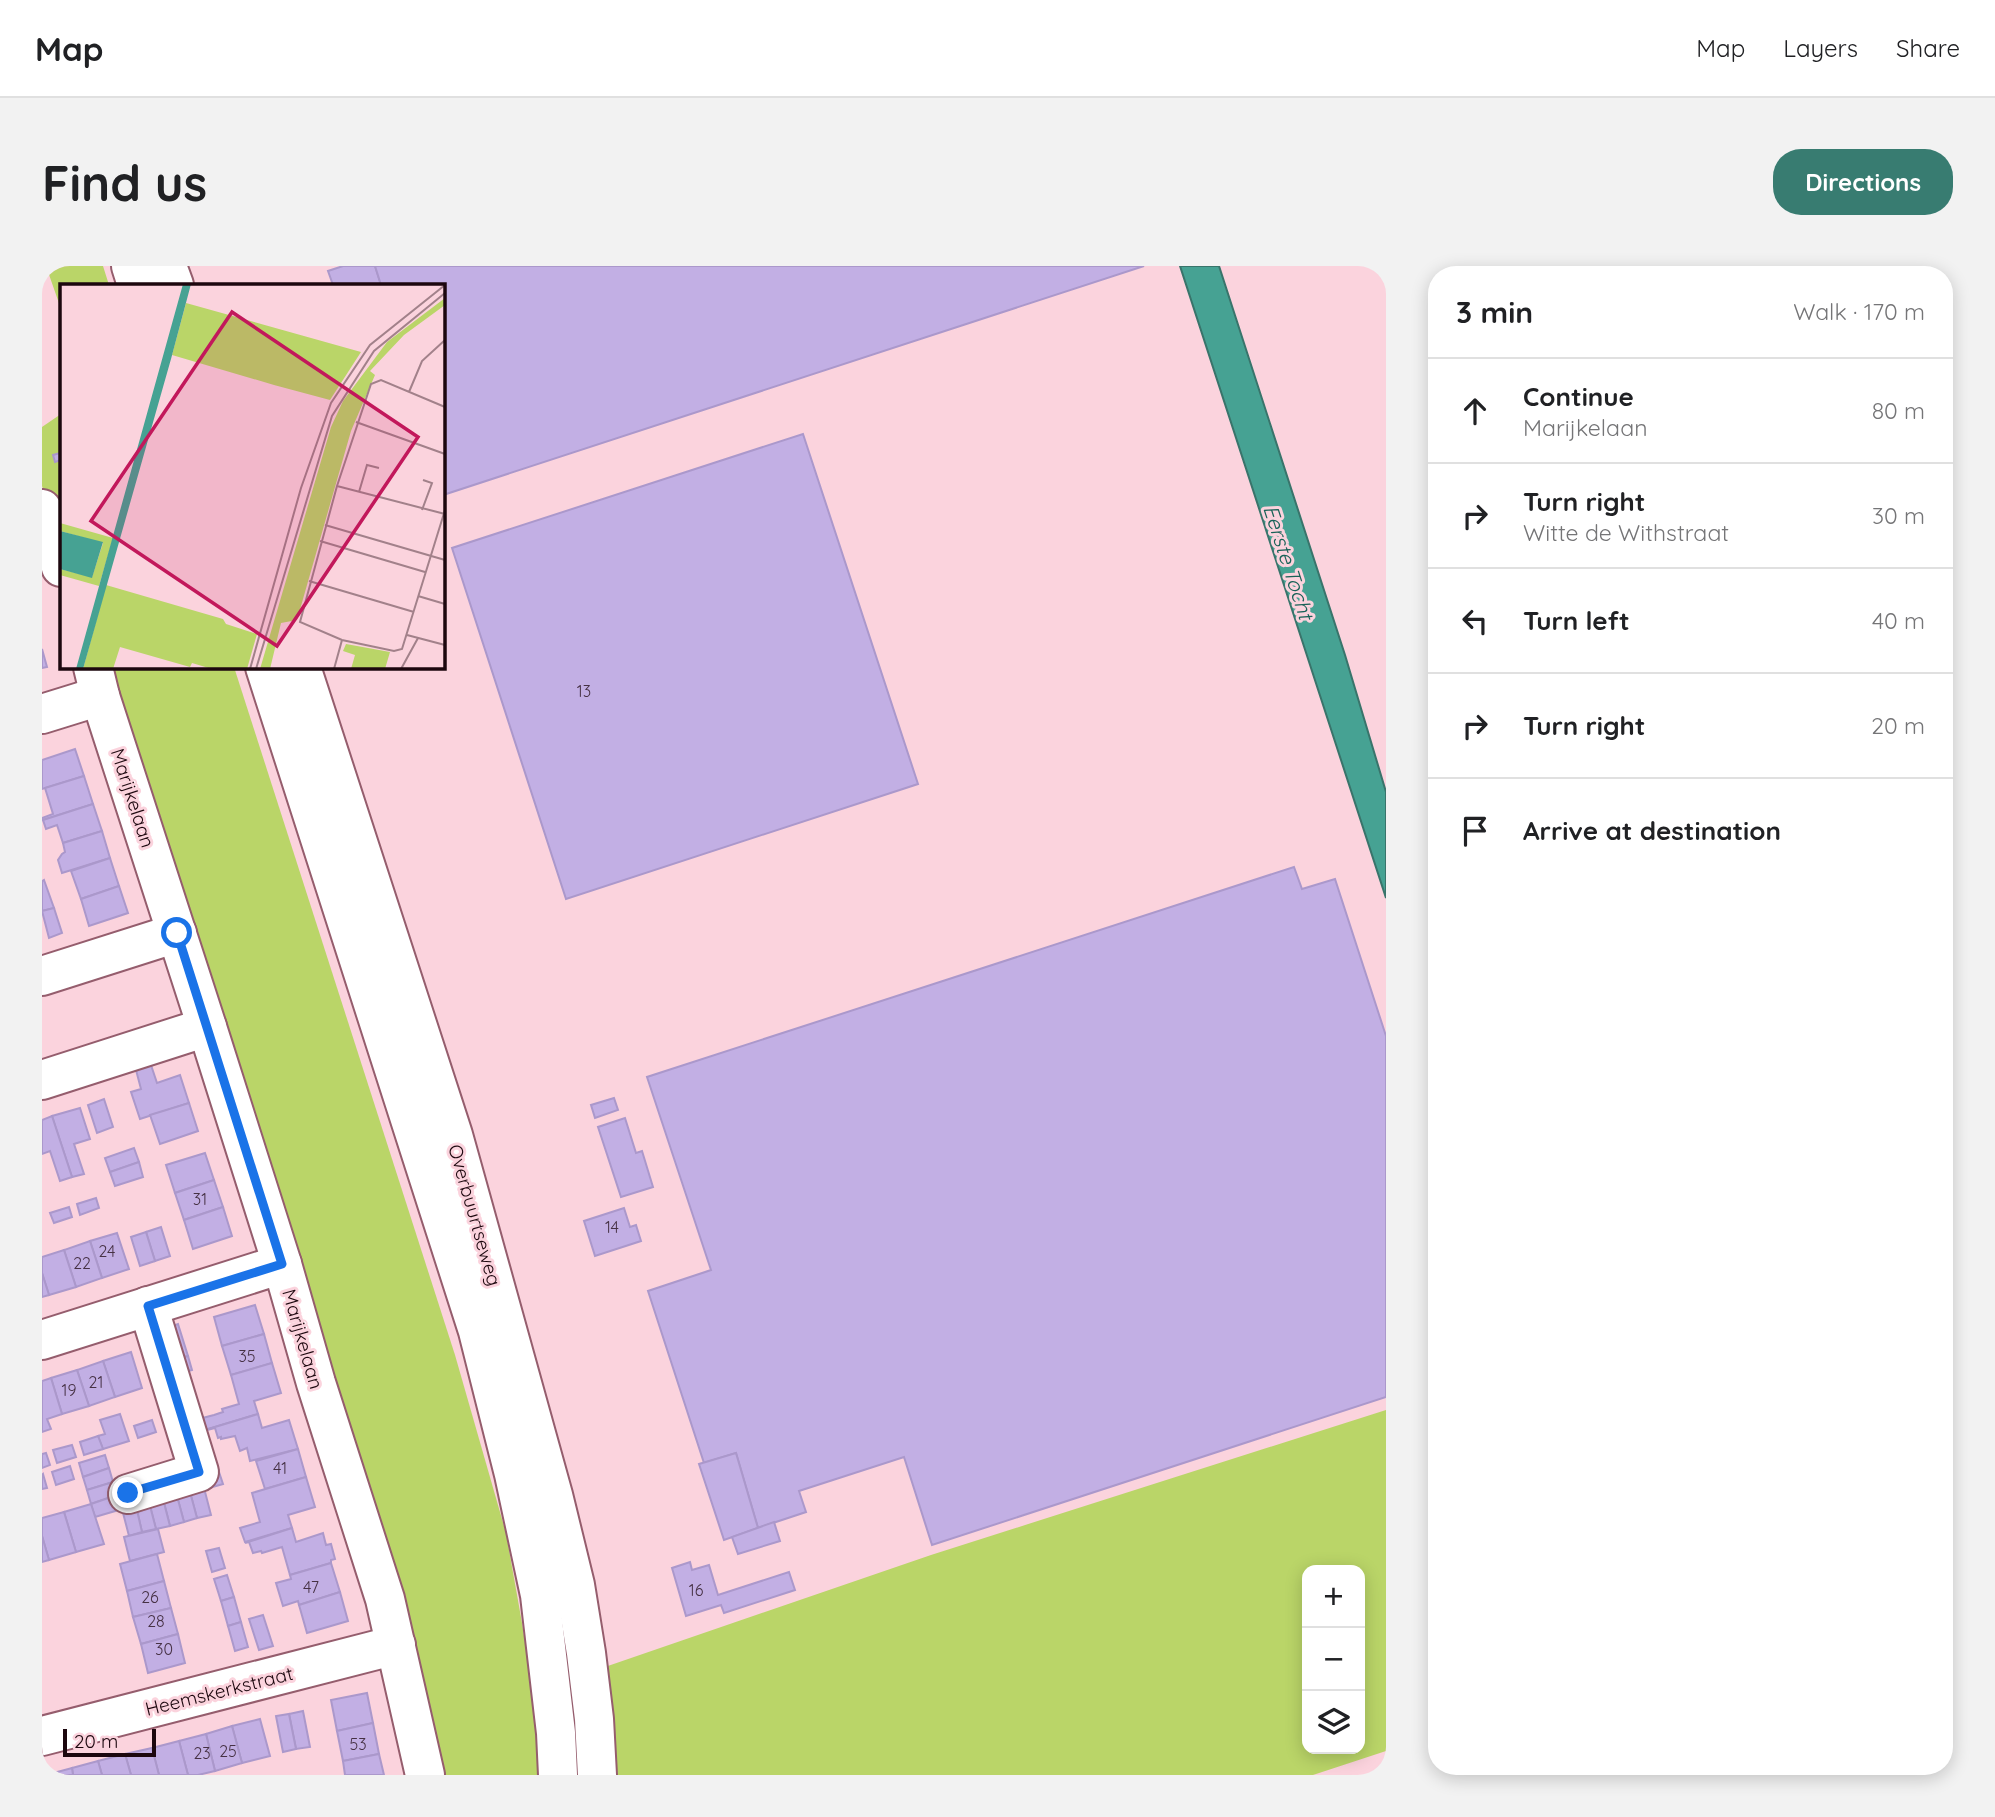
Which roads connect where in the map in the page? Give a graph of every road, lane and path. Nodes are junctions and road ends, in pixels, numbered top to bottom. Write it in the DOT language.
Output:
graph roads {
  1 [pos="131,266"];
  2 [pos="167,266"];
  3 [pos="137,284"];
  4 [pos="174,284"];
  5 [pos="42,509"];
  6 [pos="60,565"];
  7 [pos="265,668"];
  8 [pos="301,668"];
  9 [pos="96,682"];
  10 [pos="42,714"];
  11 [pos="177,933"];
  12 [pos="42,976"];
  13 [pos="207,1027"];
  14 [pos="42,1080"];
  15 [pos="282,1264"];
  16 [pos="148,1306"];
  17 [pos="42,1340"];
  18 [pos="128,1493"];
  19 [pos="396,1645"];
  20 [pos="42,1736"];
  21 [pos="425,1775"];
  22 [pos="558,1775"];
  23 [pos="597,1775"];
  1 -- 3 [label="street"];
  2 -- 4 [label="street"];
  5 -- 6 [label="street"];
  7 -- 22 [label="street, Overbuurtseweg"];
  8 -- 23 [label="street, Overbuurtseweg"];
  9 -- 10 [label="street"];
  9 -- 11 [label="street, Marijkelaan"];
  11 -- 12 [label="street"];
  11 -- 13 [label="street, Marijkelaan"];
  13 -- 14 [label="street"];
  13 -- 15 [label="street, Marijkelaan"];
  15 -- 16 [label="street"];
  15 -- 19 [label="street, Marijkelaan"];
  16 -- 17 [label="street"];
  16 -- 18 [label="street"];
  19 -- 20 [label="street, Heemskerkstraat"];
  19 -- 21 [label="street, Marijkelaan"];
}
